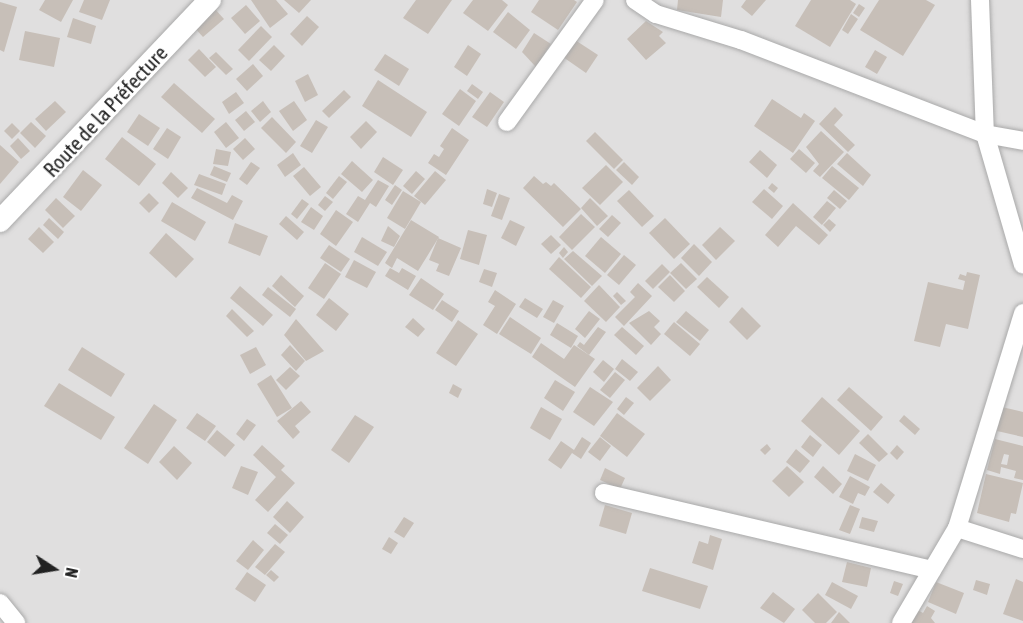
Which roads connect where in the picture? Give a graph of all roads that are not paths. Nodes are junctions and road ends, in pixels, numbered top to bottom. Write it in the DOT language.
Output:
graph roads {
  1 [pos="210,0"];
  2 [pos="596,0"];
  3 [pos="635,0"];
  4 [pos="980,0"];
  5 [pos="507,122"];
  6 [pos="985,134"];
  7 [pos="1023,141"];
  8 [pos="0,221"];
  9 [pos="1023,265"];
  10 [pos="1023,313"];
  11 [pos="604,493"];
  12 [pos="957,528"];
  13 [pos="1023,549"];
  14 [pos="932,570"];
  15 [pos="0,603"];
  16 [pos="16,623"];
  17 [pos="901,623"];
  1 -- 8 [label="street, Route de la Préfecture"];
  2 -- 5 [label="street"];
  3 -- 6 [label="street"];
  4 -- 6 [label="street"];
  6 -- 7 [label="street"];
  6 -- 9 [label="street"];
  10 -- 12 [label="street"];
  11 -- 14 [label="street"];
  12 -- 13 [label="street"];
  12 -- 14 [label="street"];
  14 -- 17 [label="street"];
  15 -- 16 [label="street"];
}
